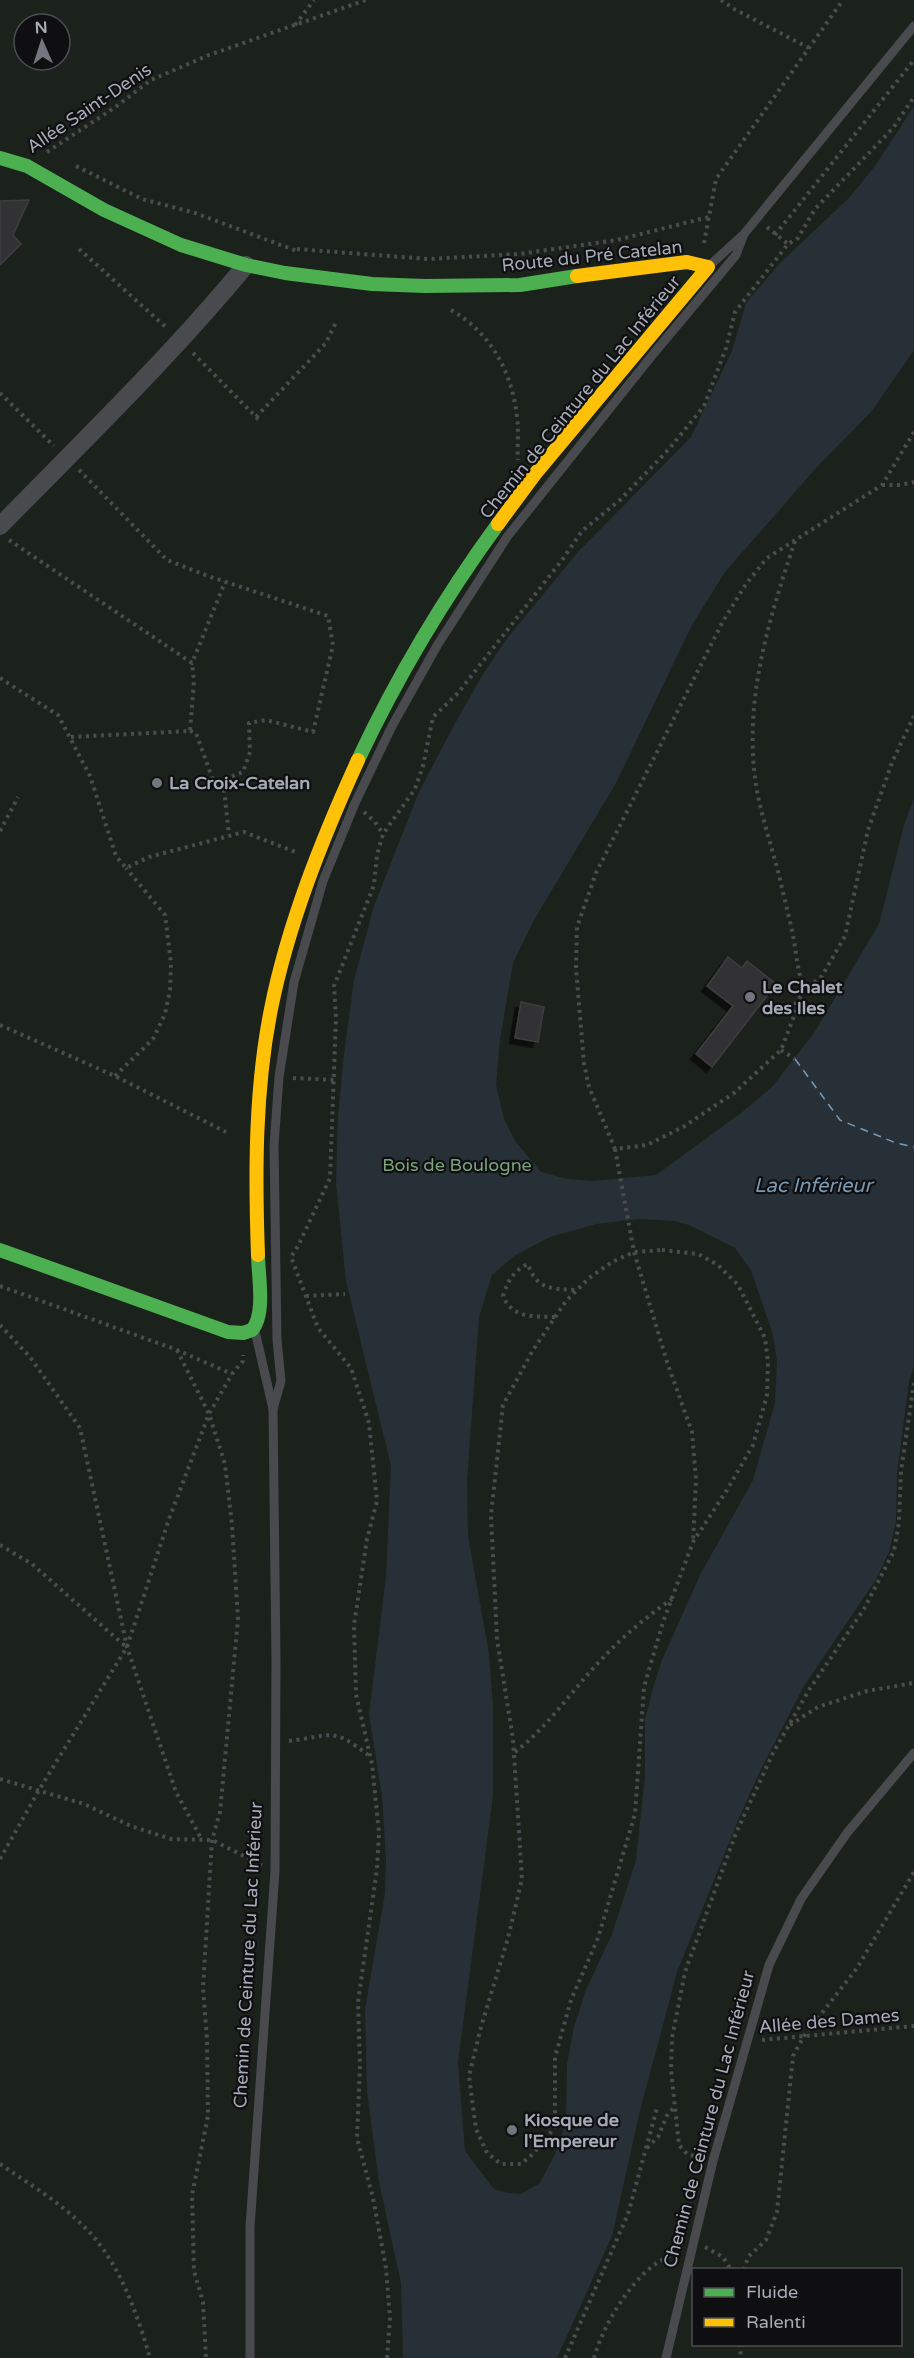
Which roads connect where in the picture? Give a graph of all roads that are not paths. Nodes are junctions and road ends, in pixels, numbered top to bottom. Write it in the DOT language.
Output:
graph roads {
  1 [pos="914,26"];
  2 [pos="0,158"];
  3 [pos="744,234"];
  4 [pos="246,265"];
  5 [pos="708,267"];
  6 [pos="0,526"];
  7 [pos="0,1250"];
  8 [pos="254,1329"];
  9 [pos="273,1409"];
  10 [pos="914,1753"];
  11 [pos="250,2358"];
  12 [pos="666,2358"];
  1 -- 3 [label="lane, Chemin de Ceinture du Lac Inférieur"];
  2 -- 4 [label="street, Route du Pré Catelan"];
  3 -- 5 [label="lane, Chemin de Ceinture du Lac Inférieur"];
  3 -- 9 [label="lane, Chemin de Ceinture du Lac Inférieur"];
  4 -- 5 [label="street, Route du Pré Catelan"];
  4 -- 6 [label="street"];
  5 -- 8 [label="street, Chemin de Ceinture du Lac Inférieur"];
  7 -- 8 [label="street"];
  8 -- 9 [label="lane, Chemin de Ceinture du Lac Inférieur"];
  9 -- 11 [label="lane, Chemin de Ceinture du Lac Inférieur"];
  10 -- 12 [label="lane, Chemin de Ceinture du Lac Inférieur"];
}
